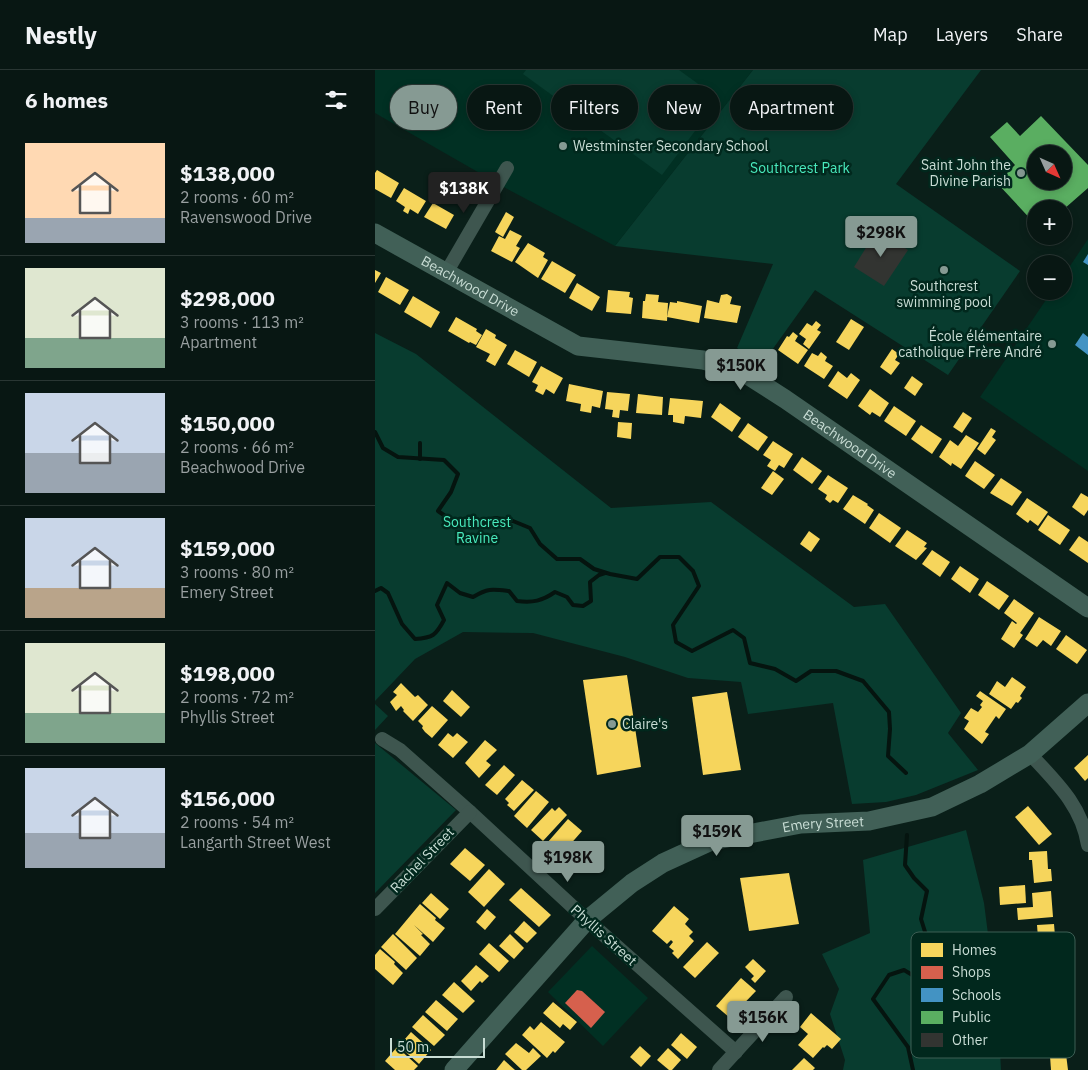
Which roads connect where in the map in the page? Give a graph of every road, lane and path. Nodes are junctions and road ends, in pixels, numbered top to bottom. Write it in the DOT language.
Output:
graph roads {
  1 [pos="507,168"];
  2 [pos="375,232"];
  3 [pos="446,273"];
  4 [pos="1088,608"];
  5 [pos="1088,703"];
  6 [pos="382,739"];
  7 [pos="1030,754"];
  8 [pos="470,812"];
  9 [pos="1088,844"];
  10 [pos="375,909"];
  11 [pos="587,920"];
  12 [pos="786,997"];
  13 [pos="736,1052"];
  14 [pos="454,1070"];
  15 [pos="719,1070"];
  1 -- 3 [label="street"];
  2 -- 3 [label="street, Beachwood Drive"];
  3 -- 4 [label="street, Beachwood Drive"];
  5 -- 7 [label="street, Emery Street"];
  6 -- 8 [label="street, Phyllis Street"];
  7 -- 9 [label="street"];
  7 -- 11 [label="street, Emery Street"];
  8 -- 10 [label="street, Rachel Street"];
  8 -- 11 [label="street, Phyllis Street"];
  11 -- 13 [label="street, Phyllis Street"];
  11 -- 14 [label="street, Emery Street"];
  12 -- 13 [label="street"];
  13 -- 15 [label="street"];
}
